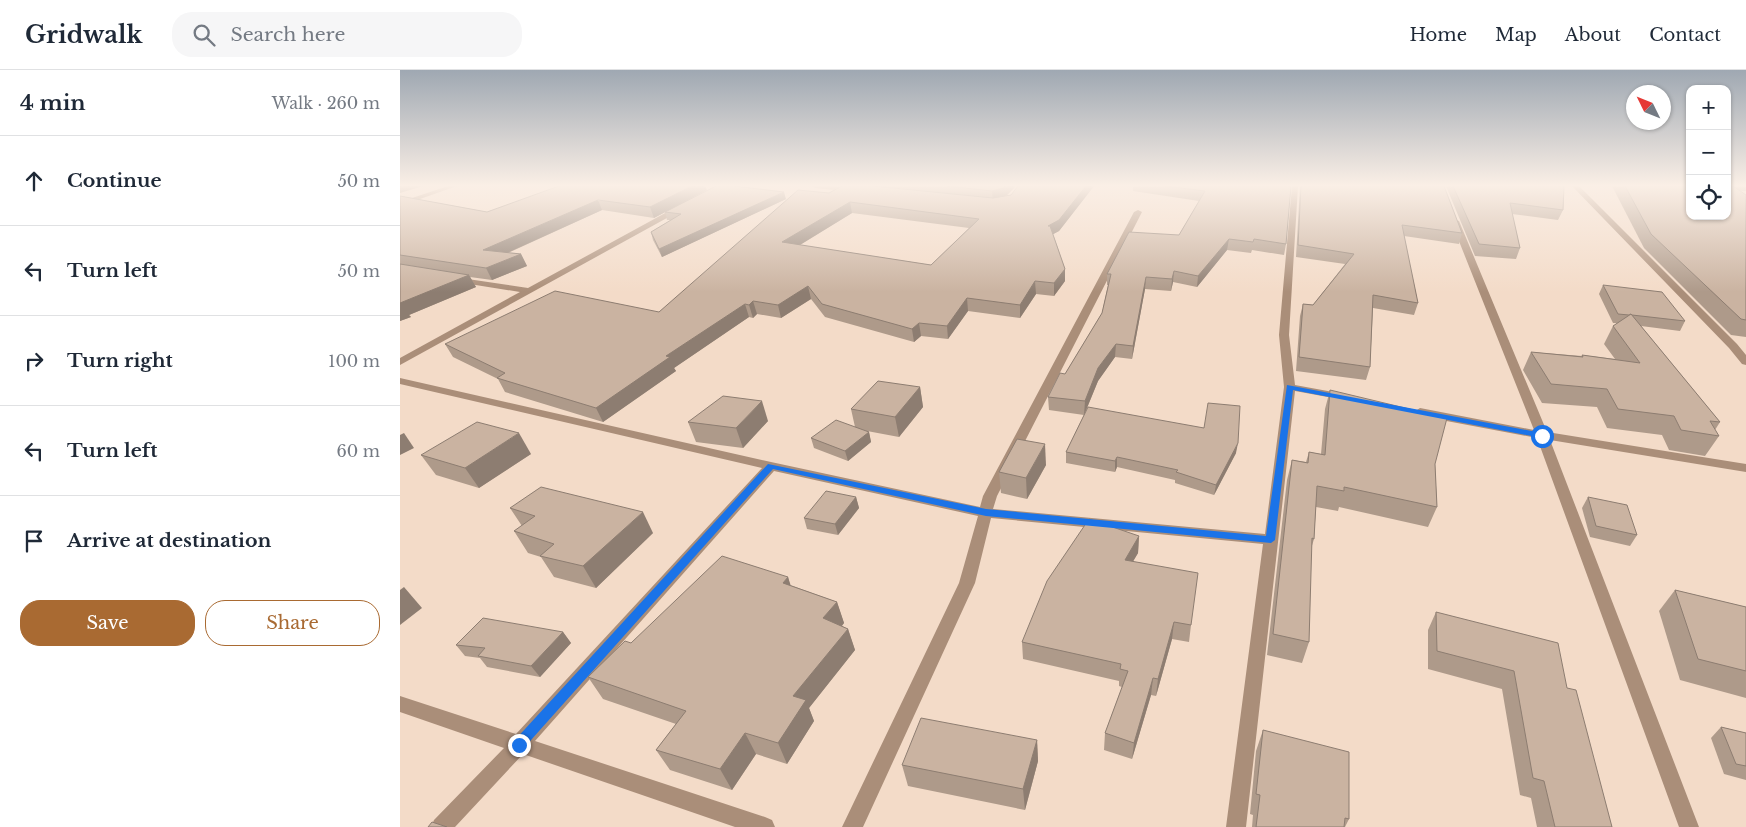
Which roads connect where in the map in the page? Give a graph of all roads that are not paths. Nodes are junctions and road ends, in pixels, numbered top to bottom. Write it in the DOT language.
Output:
graph roads {
  1 [pos="656,221"];
  2 [pos="1133,221"];
  3 [pos="1292,221"];
  4 [pos="1455,221"];
  5 [pos="1610,221"];
  6 [pos="446,277"];
  7 [pos="529,291"];
  8 [pos="400,362"];
  9 [pos="1746,362"];
  10 [pos="400,381"];
  11 [pos="1290,387"];
  12 [pos="1358,400"];
  13 [pos="1406,409"];
  14 [pos="1542,436"];
  15 [pos="771,466"];
  16 [pos="1746,468"];
  17 [pos="986,512"];
  18 [pos="1271,540"];
  19 [pos="400,704"];
  20 [pos="519,745"];
  21 [pos="441,827"];
  22 [pos="766,827"];
  23 [pos="852,827"];
  24 [pos="1236,827"];
  25 [pos="1689,827"];
  1 -- 7 [label="street"];
  2 -- 17 [label="street"];
  3 -- 11 [label="street"];
  4 -- 14 [label="street"];
  5 -- 9 [label="street"];
  6 -- 7 [label="street"];
  7 -- 8 [label="street"];
  10 -- 15 [label="street"];
  11 -- 12 [label="street"];
  11 -- 18 [label="street"];
  13 -- 14 [label="street"];
  14 -- 16 [label="street"];
  14 -- 25 [label="street"];
  15 -- 17 [label="street"];
  15 -- 20 [label="street"];
  17 -- 18 [label="street"];
  17 -- 23 [label="street"];
  18 -- 24 [label="street"];
  19 -- 20 [label="street"];
  20 -- 21 [label="street"];
  20 -- 22 [label="street"];
}
